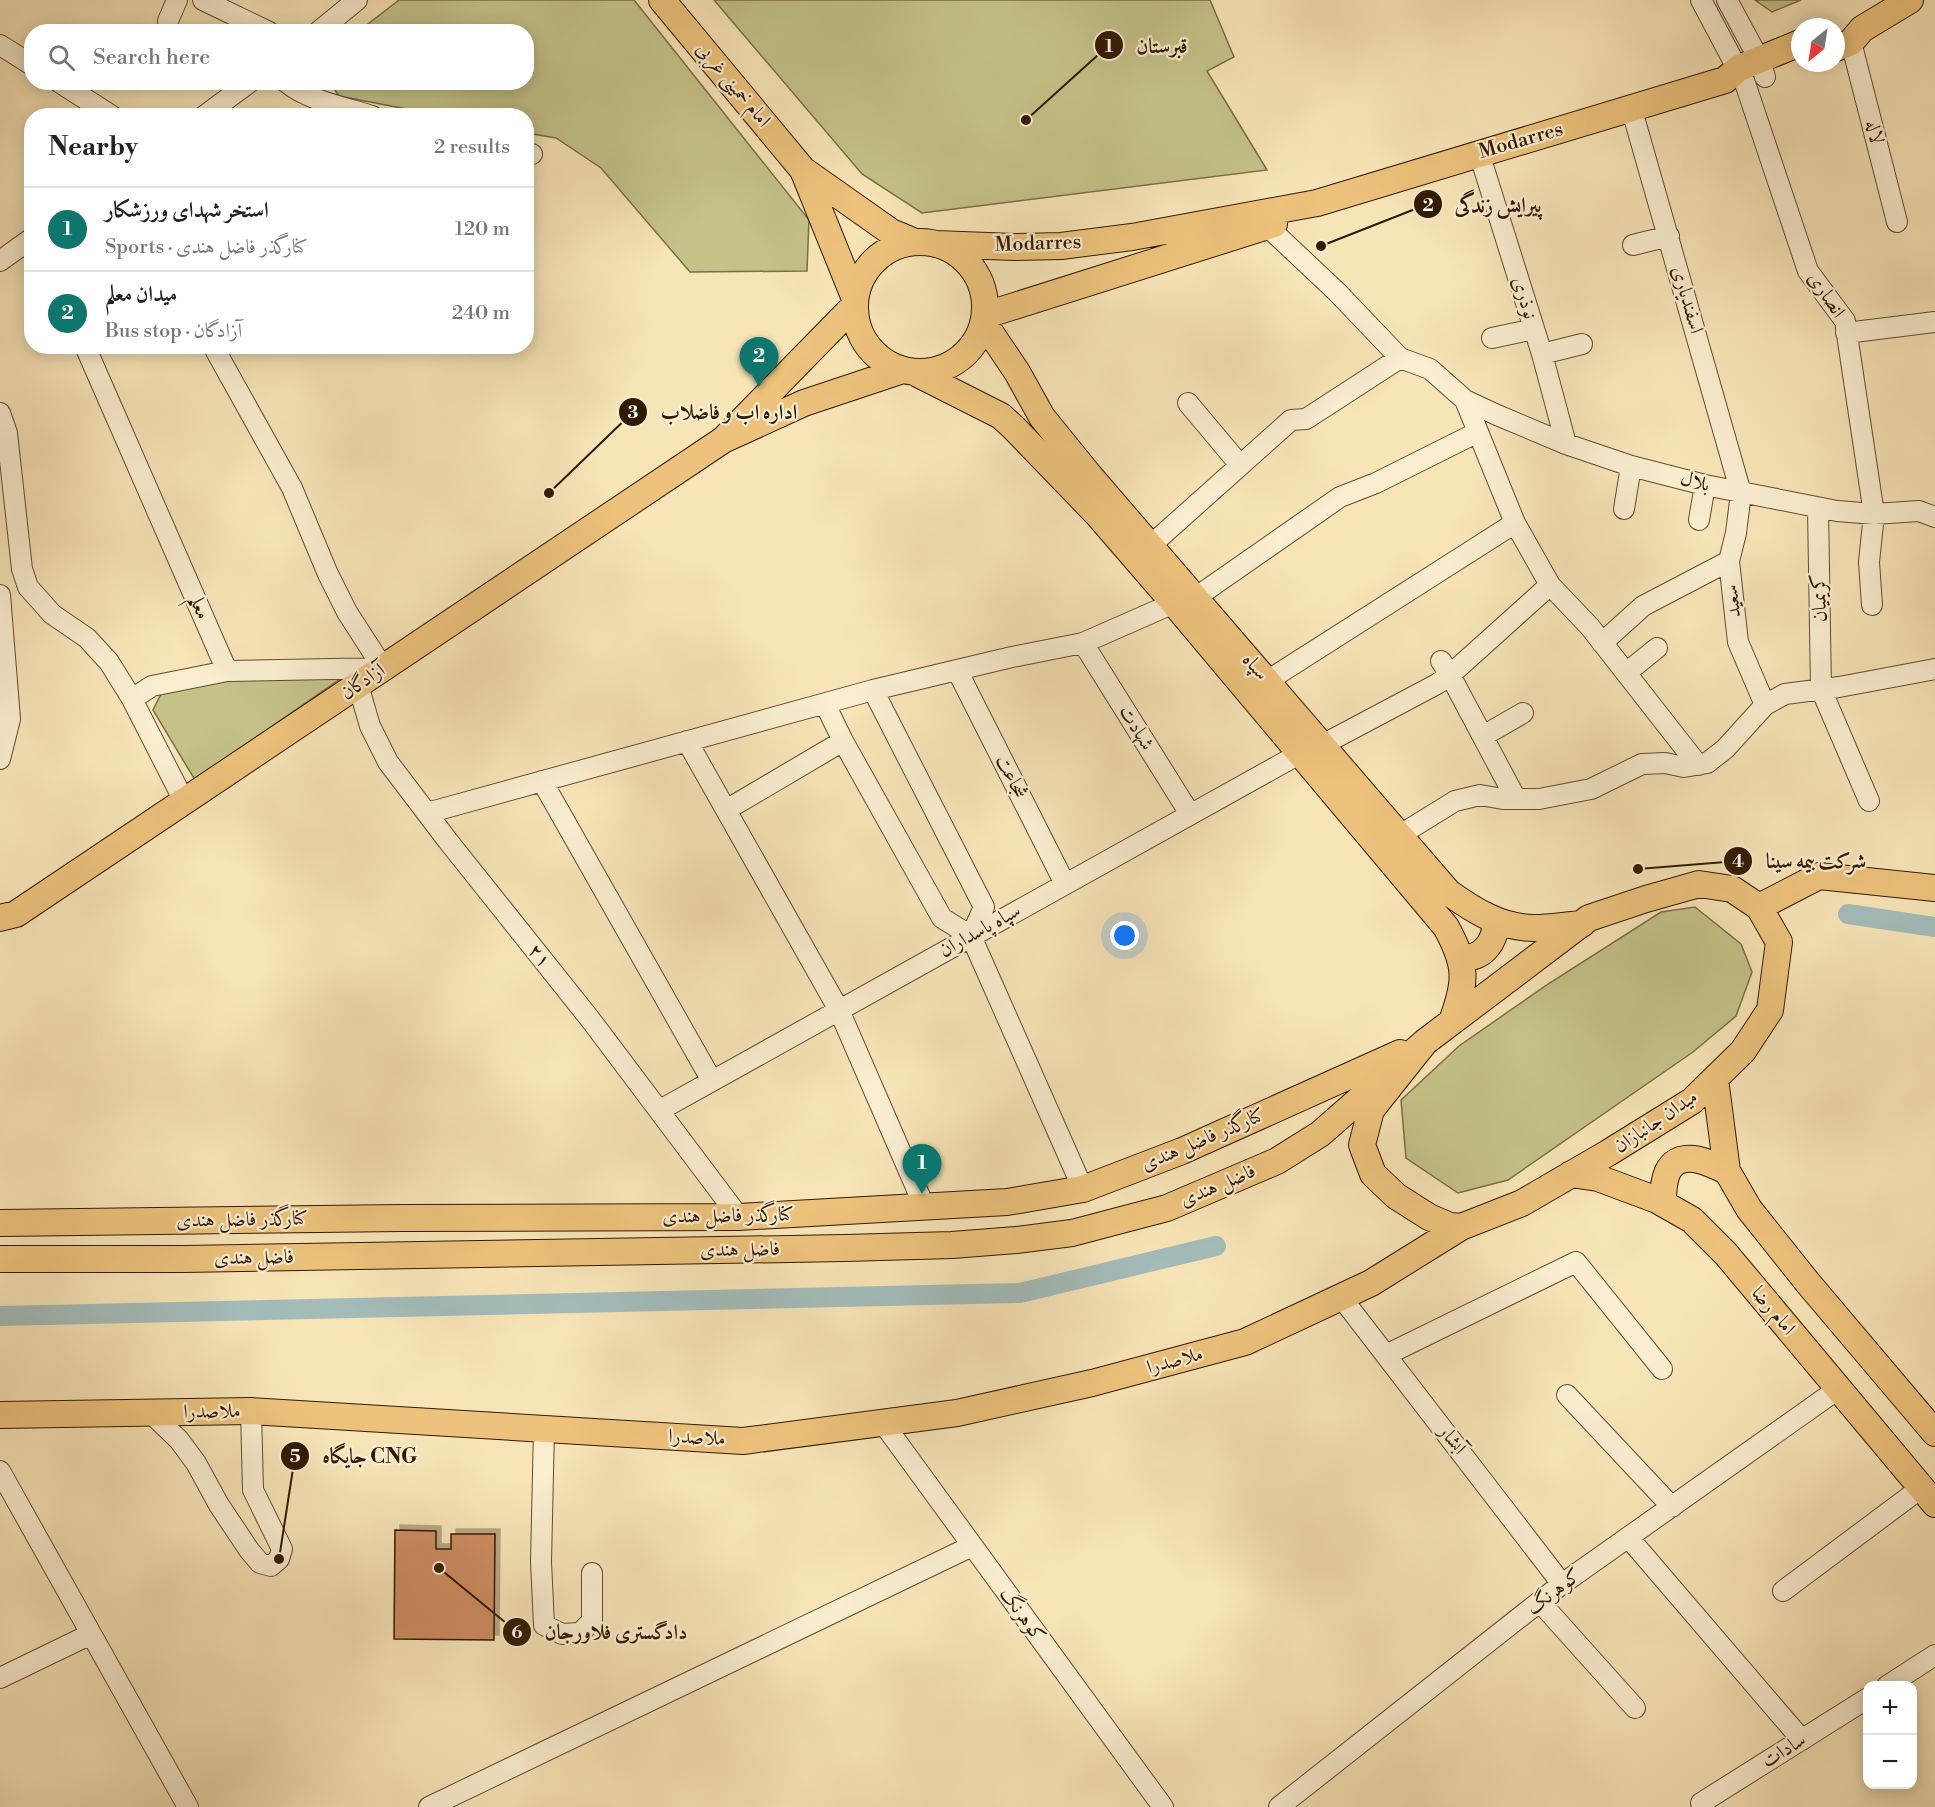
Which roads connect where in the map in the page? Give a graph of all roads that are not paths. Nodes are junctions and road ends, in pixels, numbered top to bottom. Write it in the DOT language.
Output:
graph roads {
  1 [pos="177,0"];
  2 [pos="204,0"];
  3 [pos="357,0"];
  4 [pos="662,0"];
  5 [pos="1701,0"];
  6 [pos="1727,0"];
  7 [pos="1910,0"];
  8 [pos="168,21"];
  9 [pos="253,24"];
  10 [pos="328,24"];
  11 [pos="1846,38"];
  12 [pos="0,45"];
  13 [pos="1791,48"];
  14 [pos="24,60"];
  15 [pos="1791,64"];
  16 [pos="1747,74"];
  17 [pos="72,90"];
  18 [pos="239,90"];
  19 [pos="299,90"];
  20 [pos="1631,107"];
  21 [pos="100,108"];
  22 [pos="215,108"];
  23 [pos="344,108"];
  24 [pos="1479,153"];
  25 [pos="803,170"];
  26 [pos="1317,203"];
  27 [pos="1897,222"];
  28 [pos="1268,227"];
  29 [pos="1669,236"];
  30 [pos="926,243"];
  31 [pos="24,244"];
  32 [pos="1633,245"];
  33 [pos="0,261"];
  34 [pos="855,302"];
  35 [pos="985,319"];
  36 [pos="1935,322"];
  37 [pos="1534,329"];
  38 [pos="1846,333"];
  39 [pos="1492,338"];
  40 [pos="1582,344"];
  41 [pos="89,354"];
  42 [pos="217,354"];
  43 [pos="1542,354"];
  44 [pos="1400,358"];
  45 [pos="908,371"];
  46 [pos="1465,400"];
  47 [pos="1188,403"];
  48 [pos="0,413"];
  49 [pos="1478,432"];
  50 [pos="723,440"];
  51 [pos="1566,444"];
  52 [pos="1240,465"];
  53 [pos="1631,466"];
  54 [pos="1705,485"];
  55 [pos="1741,493"];
  56 [pos="1818,508"];
  57 [pos="1624,509"];
  58 [pos="1874,514"];
  59 [pos="1935,517"];
  60 [pos="1699,520"];
  61 [pos="1515,523"];
  62 [pos="1150,546"];
  63 [pos="1729,561"];
  64 [pos="1550,585"];
  65 [pos="1184,600"];
  66 [pos="1,604"];
  67 [pos="1872,605"];
  68 [pos="1083,643"];
  69 [pos="1602,643"];
  70 [pos="1657,648"];
  71 [pos="383,668"];
  72 [pos="1446,668"];
  73 [pos="1935,669"];
  74 [pos="957,670"];
  75 [pos="227,671"];
  76 [pos="1626,673"];
  77 [pos="1267,681"];
  78 [pos="358,685"];
  79 [pos="1821,689"];
  80 [pos="873,690"];
  81 [pos="132,699"];
  82 [pos="825,704"];
  83 [pos="1765,705"];
  84 [pos="1523,713"];
  85 [pos="1483,736"];
  86 [pos="687,741"];
  87 [pos="843,741"];
  88 [pos="1311,748"];
  89 [pos="0,759"];
  90 [pos="1698,765"];
  91 [pos="542,781"];
  92 [pos="1516,799"];
  93 [pos="184,801"];
  94 [pos="1869,801"];
  95 [pos="726,810"];
  96 [pos="427,813"];
  97 [pos="1190,814"];
  98 [pos="1400,835"];
  99 [pos="1065,884"];
  100 [pos="1935,888"];
  101 [pos="1759,907"];
  102 [pos="0,918"];
  103 [pos="1496,920"];
  104 [pos="1582,924"];
  105 [pos="971,936"];
  106 [pos="1460,957"];
  107 [pos="839,1010"];
  108 [pos="1452,1021"];
  109 [pos="1425,1042"];
  110 [pos="1715,1079"];
  111 [pos="712,1081"];
  112 [pos="660,1110"];
  113 [pos="1727,1171"];
  114 [pos="1571,1174"];
  115 [pos="1083,1189"];
  116 [pos="1663,1203"];
  117 [pos="925,1208"];
  118 [pos="739,1217"];
  119 [pos="0,1223"];
  120 [pos="1461,1227"];
  121 [pos="0,1259"];
  122 [pos="1341,1297"];
  123 [pos="1386,1355"];
  124 [pos="1662,1369"];
  125 [pos="1838,1389"];
  126 [pos="1567,1395"];
  127 [pos="250,1411"];
  128 [pos="151,1413"];
  129 [pos="0,1415"];
  130 [pos="883,1423"];
  131 [pos="544,1429"];
  132 [pos="1935,1433"];
  133 [pos="0,1471"];
  134 [pos="1928,1496"];
  135 [pos="1672,1507"];
  136 [pos="1629,1538"];
  137 [pos="972,1546"];
  138 [pos="592,1573"];
  139 [pos="1562,1584"];
  140 [pos="1783,1591"];
  141 [pos="1540,1602"];
  142 [pos="91,1634"];
  143 [pos="1935,1655"];
  144 [pos="0,1678"];
  145 [pos="1895,1681"];
  146 [pos="1863,1701"];
  147 [pos="1635,1708"];
  148 [pos="1802,1740"];
  149 [pos="1701,1803"];
  150 [pos="188,1807"];
  151 [pos="429,1807"];
  152 [pos="1163,1807"];
  153 [pos="1279,1807"];
  1 -- 8 [label="street"];
  2 -- 9 [label="street"];
  3 -- 10 [label="street"];
  4 -- 25 [label="main road, امام خمینی غربی"];
  5 -- 16 [label="street"];
  6 -- 16 [label="street"];
  7 -- 11 [label="main road"];
  11 -- 27 [label="street, لاله"];
  12 -- 14 [label="street"];
  13 -- 16 [label="main road"];
  15 -- 16 [label="main road"];
  16 -- 20 [label="main road, Modarres"];
  16 -- 38 [label="street, انصاری"];
  17 -- 21 [label="street"];
  18 -- 22 [label="street"];
  19 -- 23 [label="street"];
  20 -- 24 [label="main road, Modarres"];
  20 -- 29 [label="street, اسفندیاری"];
  24 -- 26 [label="main road, Modarres"];
  24 -- 37 [label="street, نوذری"];
  25 -- 30 [label="main road, امام خمینی غربی"];
  25 -- 34 [label="main road, امام خمینی غربی"];
  26 -- 28 [label="main road, Modarres"];
  26 -- 30 [label="main road, Modarres"];
  28 -- 35 [label="main road, Modarres"];
  28 -- 44 [label="street, بلال"];
  29 -- 32 [label="street"];
  29 -- 55 [label="street, اسفندیاری"];
  30 -- 34 [label="main road"];
  30 -- 35 [label="main road"];
  31 -- 33 [label="street"];
  34 -- 45 [label="main road"];
  34 -- 50 [label="main road"];
  35 -- 45 [label="main road"];
  35 -- 62 [label="main road, سپاه"];
  36 -- 38 [label="street"];
  37 -- 39 [label="street"];
  37 -- 43 [label="street, نوذری"];
  38 -- 58 [label="street, انصاری"];
  40 -- 43 [label="street"];
  41 -- 75 [label="street, معلم"];
  42 -- 71 [label="street"];
  43 -- 51 [label="street, نوذری"];
  44 -- 46 [label="street, بلال"];
  44 -- 52 [label="street"];
  45 -- 50 [label="main road"];
  45 -- 65 [label="main road, سپاه"];
  46 -- 49 [label="street, بلال"];
  46 -- 51 [label="street, بلال"];
  47 -- 52 [label="street"];
  48 -- 81 [label="street"];
  49 -- 61 [label="street, بلال"];
  49 -- 65 [label="street"];
  50 -- 71 [label="main road, آزادگان"];
  51 -- 53 [label="street, بلال"];
  52 -- 62 [label="street"];
  53 -- 54 [label="street, بلال"];
  53 -- 57 [label="street"];
  54 -- 55 [label="street, بلال"];
  54 -- 60 [label="street"];
  55 -- 56 [label="street, بلال"];
  55 -- 63 [label="street, سعید"];
  56 -- 58 [label="street, بلال"];
  56 -- 79 [label="street, کریمیان"];
  58 -- 59 [label="street, بلال"];
  58 -- 67 [label="street, انصاری"];
  61 -- 64 [label="street, بلال"];
  61 -- 77 [label="street"];
  62 -- 65 [label="main road, سپاه"];
  63 -- 69 [label="street"];
  63 -- 83 [label="street, سعید"];
  64 -- 69 [label="street, بلال"];
  64 -- 72 [label="street, سپاه پاسداران"];
  65 -- 68 [label="street"];
  65 -- 77 [label="main road, سپاه"];
  65 -- 88 [label="main road, سپاه"];
  66 -- 89 [label="street"];
  68 -- 74 [label="street"];
  68 -- 97 [label="street, شهادت"];
  69 -- 76 [label="street, بلال"];
  70 -- 76 [label="street"];
  71 -- 75 [label="street"];
  71 -- 78 [label="main road, آزادگان"];
  72 -- 85 [label="street"];
  72 -- 88 [label="street, سپاه پاسداران"];
  73 -- 79 [label="street"];
  74 -- 80 [label="street"];
  74 -- 99 [label="street, شجاعت"];
  75 -- 81 [label="street"];
  76 -- 90 [label="street, بلال"];
  77 -- 88 [label="main road, سپاه"];
  78 -- 93 [label="main road, آزادگان"];
  78 -- 96 [label="street, ۲۱"];
  79 -- 83 [label="street"];
  79 -- 94 [label="street"];
  80 -- 82 [label="street"];
  80 -- 105 [label="street"];
  81 -- 93 [label="street"];
  82 -- 86 [label="street"];
  82 -- 87 [label="street"];
  83 -- 90 [label="street"];
  84 -- 85 [label="street"];
  85 -- 92 [label="street"];
  86 -- 91 [label="street"];
  86 -- 95 [label="street"];
  87 -- 95 [label="street"];
  87 -- 105 [label="street"];
  88 -- 97 [label="street, سپاه پاسداران"];
  88 -- 98 [label="main road, سپاه"];
  88 -- 106 [label="main road, سپاه"];
  90 -- 92 [label="street"];
  91 -- 96 [label="street"];
  91 -- 111 [label="street"];
  92 -- 98 [label="street"];
  93 -- 102 [label="main road, آزادگان"];
  95 -- 107 [label="street"];
  96 -- 112 [label="street, ۲۱"];
  97 -- 99 [label="street, سپاه پاسداران"];
  98 -- 103 [label="main road, سپاه"];
  99 -- 105 [label="street, سپاه پاسداران"];
  100 -- 101 [label="main road"];
  101 -- 104 [label="main road, میدان جانبازان"];
  101 -- 110 [label="main road, میدان جانبازان"];
  103 -- 104 [label="main road, سپاه"];
  103 -- 106 [label="main road"];
  104 -- 108 [label="main road, میدان جانبازان"];
  105 -- 107 [label="street, سپاه پاسداران"];
  105 -- 115 [label="street"];
  106 -- 108 [label="main road, سپاه"];
  107 -- 111 [label="street, سپاه پاسداران"];
  107 -- 117 [label="street"];
  108 -- 109 [label="main road, میدان جانبازان"];
  109 -- 115 [label="main road, کنارگذر فاضل هندی"];
  109 -- 120 [label="main road, میدان جانبازان"];
  109 -- 121 [label="main road, فاضل هندی"];
  110 -- 113 [label="main road"];
  110 -- 114 [label="main road, میدان جانبازان"];
  111 -- 112 [label="street, سپاه پاسداران"];
  112 -- 118 [label="street, ۲۱"];
  113 -- 116 [label="main road"];
  113 -- 132 [label="main road"];
  114 -- 116 [label="main road, امام رضا"];
  114 -- 120 [label="main road, میدان جانبازان"];
  115 -- 117 [label="main road, کنارگذر فاضل هندی"];
  116 -- 125 [label="main road, امام رضا"];
  117 -- 118 [label="main road, کنارگذر فاضل هندی"];
  118 -- 119 [label="main road, کنارگذر فاضل هندی"];
  120 -- 122 [label="main road, ملاصدرا"];
  122 -- 123 [label="street, آبشار"];
  122 -- 130 [label="main road, ملاصدرا"];
  123 -- 124 [label="street"];
  123 -- 139 [label="street, آبشار"];
  125 -- 134 [label="main road, امام رضا"];
  125 -- 135 [label="street, کوهرنگ"];
  126 -- 135 [label="street"];
  127 -- 128 [label="main road, ملاصدرا"];
  127 -- 128 [label="street"];
  127 -- 131 [label="main road, ملاصدرا"];
  128 -- 129 [label="main road, ملاصدرا"];
  130 -- 131 [label="main road, ملاصدرا"];
  130 -- 137 [label="street, کوهرنگ"];
  131 -- 138 [label="street"];
  133 -- 142 [label="street"];
  134 -- 140 [label="street"];
  135 -- 136 [label="street, کوهرنگ"];
  136 -- 139 [label="street, کوهرنگ"];
  136 -- 148 [label="street"];
  137 -- 151 [label="street"];
  137 -- 152 [label="street, کوهرنگ"];
  139 -- 141 [label="street, کوهرنگ"];
  141 -- 147 [label="street"];
  141 -- 153 [label="street, کوهرنگ"];
  142 -- 144 [label="street"];
  142 -- 150 [label="street"];
  143 -- 145 [label="street"];
  146 -- 148 [label="street, سادات"];
  148 -- 149 [label="street, سادات"];
}
